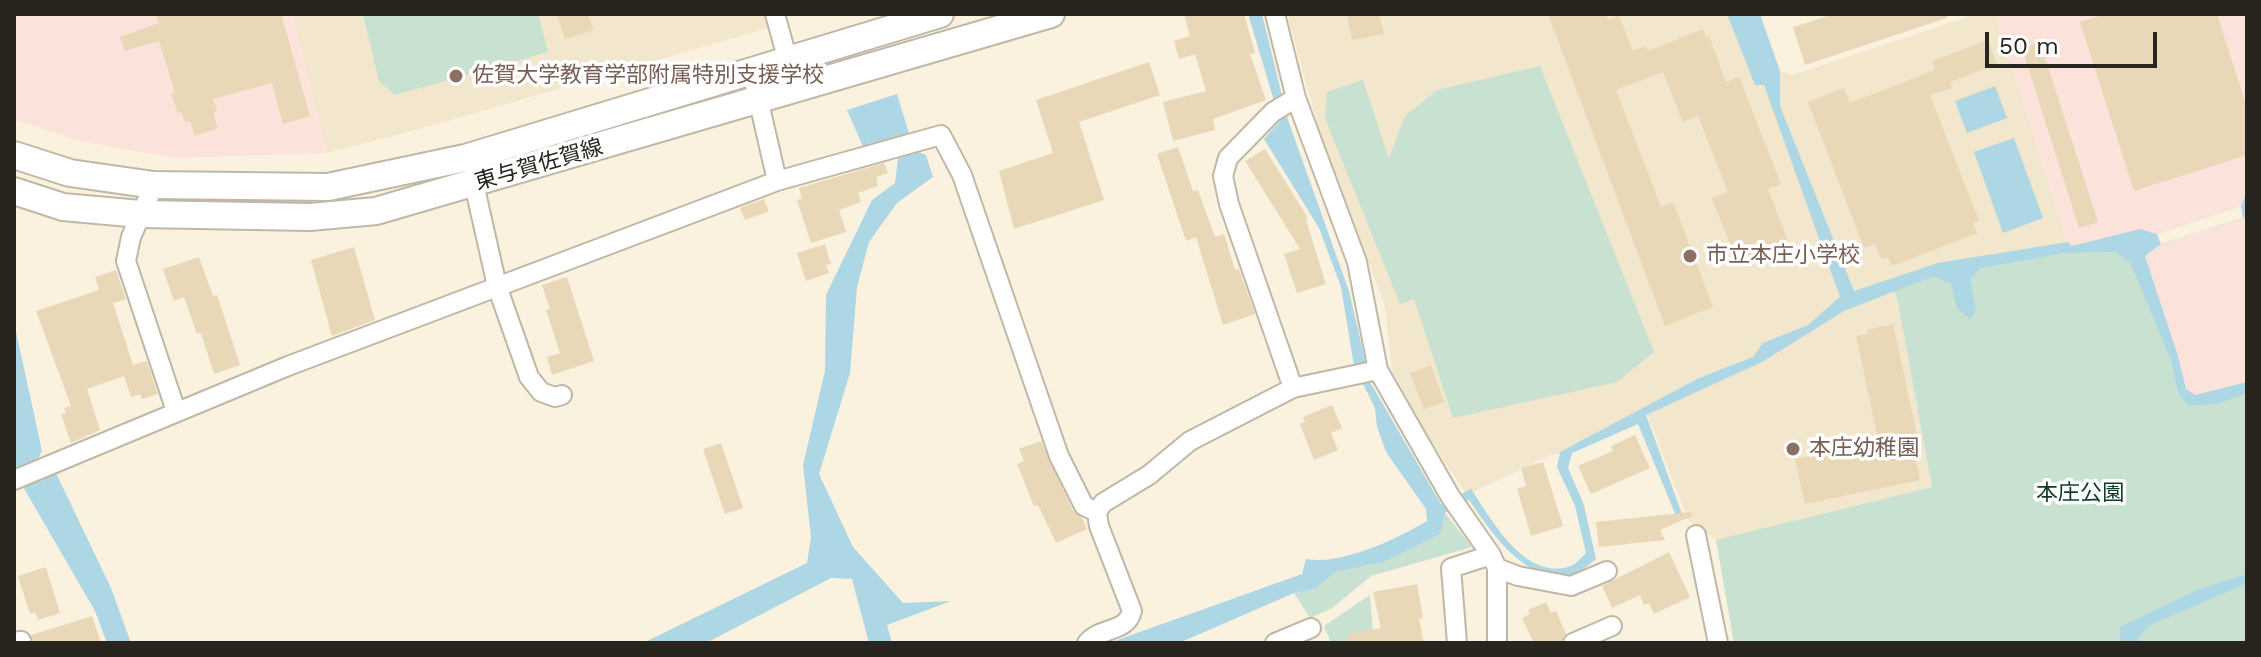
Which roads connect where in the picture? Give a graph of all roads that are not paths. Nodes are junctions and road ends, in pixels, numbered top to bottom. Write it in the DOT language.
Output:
graph roads {
  1 [pos="775,14"];
  2 [pos="940,14"];
  3 [pos="1051,14"];
  4 [pos="1275,14"];
  5 [pos="788,61"];
  6 [pos="752,72"];
  7 [pos="796,90"];
  8 [pos="758,101"];
  9 [pos="1286,105"];
  10 [pos="14,155"];
  11 [pos="777,181"];
  12 [pos="474,184"];
  13 [pos="154,185"];
  14 [pos="14,191"];
  15 [pos="140,214"];
  16 [pos="497,286"];
  17 [pos="1368,372"];
  18 [pos="1293,388"];
  19 [pos="562,395"];
  20 [pos="176,411"];
  21 [pos="19,478"];
  22 [pos="1097,512"];
  23 [pos="1696,535"];
  24 [pos="1494,562"];
  25 [pos="1607,571"];
  26 [pos="1612,626"];
  27 [pos="1311,628"];
  28 [pos="14,642"];
  29 [pos="22,643"];
  30 [pos="1087,643"];
  31 [pos="1275,643"];
  32 [pos="1457,643"];
  33 [pos="1497,643"];
  34 [pos="1573,643"];
  35 [pos="1718,643"];
  1 -- 5 [label="street"];
  2 -- 5 [label="main road, 東与賀佐賀線"];
  3 -- 7 [label="main road, 東与賀佐賀線"];
  4 -- 9 [label="street"];
  5 -- 6 [label="main road, 東与賀佐賀線"];
  5 -- 7 [label="street"];
  6 -- 8 [label="street"];
  6 -- 13 [label="main road, 東与賀佐賀線"];
  7 -- 8 [label="main road, 東与賀佐賀線"];
  8 -- 11 [label="street"];
  8 -- 12 [label="main road, 東与賀佐賀線"];
  9 -- 17 [label="street"];
  9 -- 18 [label="street"];
  10 -- 13 [label="main road, 東与賀佐賀線"];
  11 -- 16 [label="street"];
  11 -- 22 [label="street"];
  12 -- 15 [label="main road, 東与賀佐賀線"];
  12 -- 16 [label="street"];
  13 -- 15 [label="street"];
  14 -- 15 [label="main road, 東与賀佐賀線"];
  15 -- 20 [label="street"];
  16 -- 19 [label="street"];
  16 -- 20 [label="street"];
  17 -- 18 [label="street"];
  17 -- 24 [label="street"];
  18 -- 22 [label="street"];
  20 -- 21 [label="street"];
  22 -- 30 [label="street"];
  23 -- 35 [label="street"];
  24 -- 25 [label="street"];
  24 -- 32 [label="street"];
  24 -- 33 [label="street"];
  26 -- 34 [label="street"];
  27 -- 31 [label="street"];
  28 -- 29 [label="street"];
}
